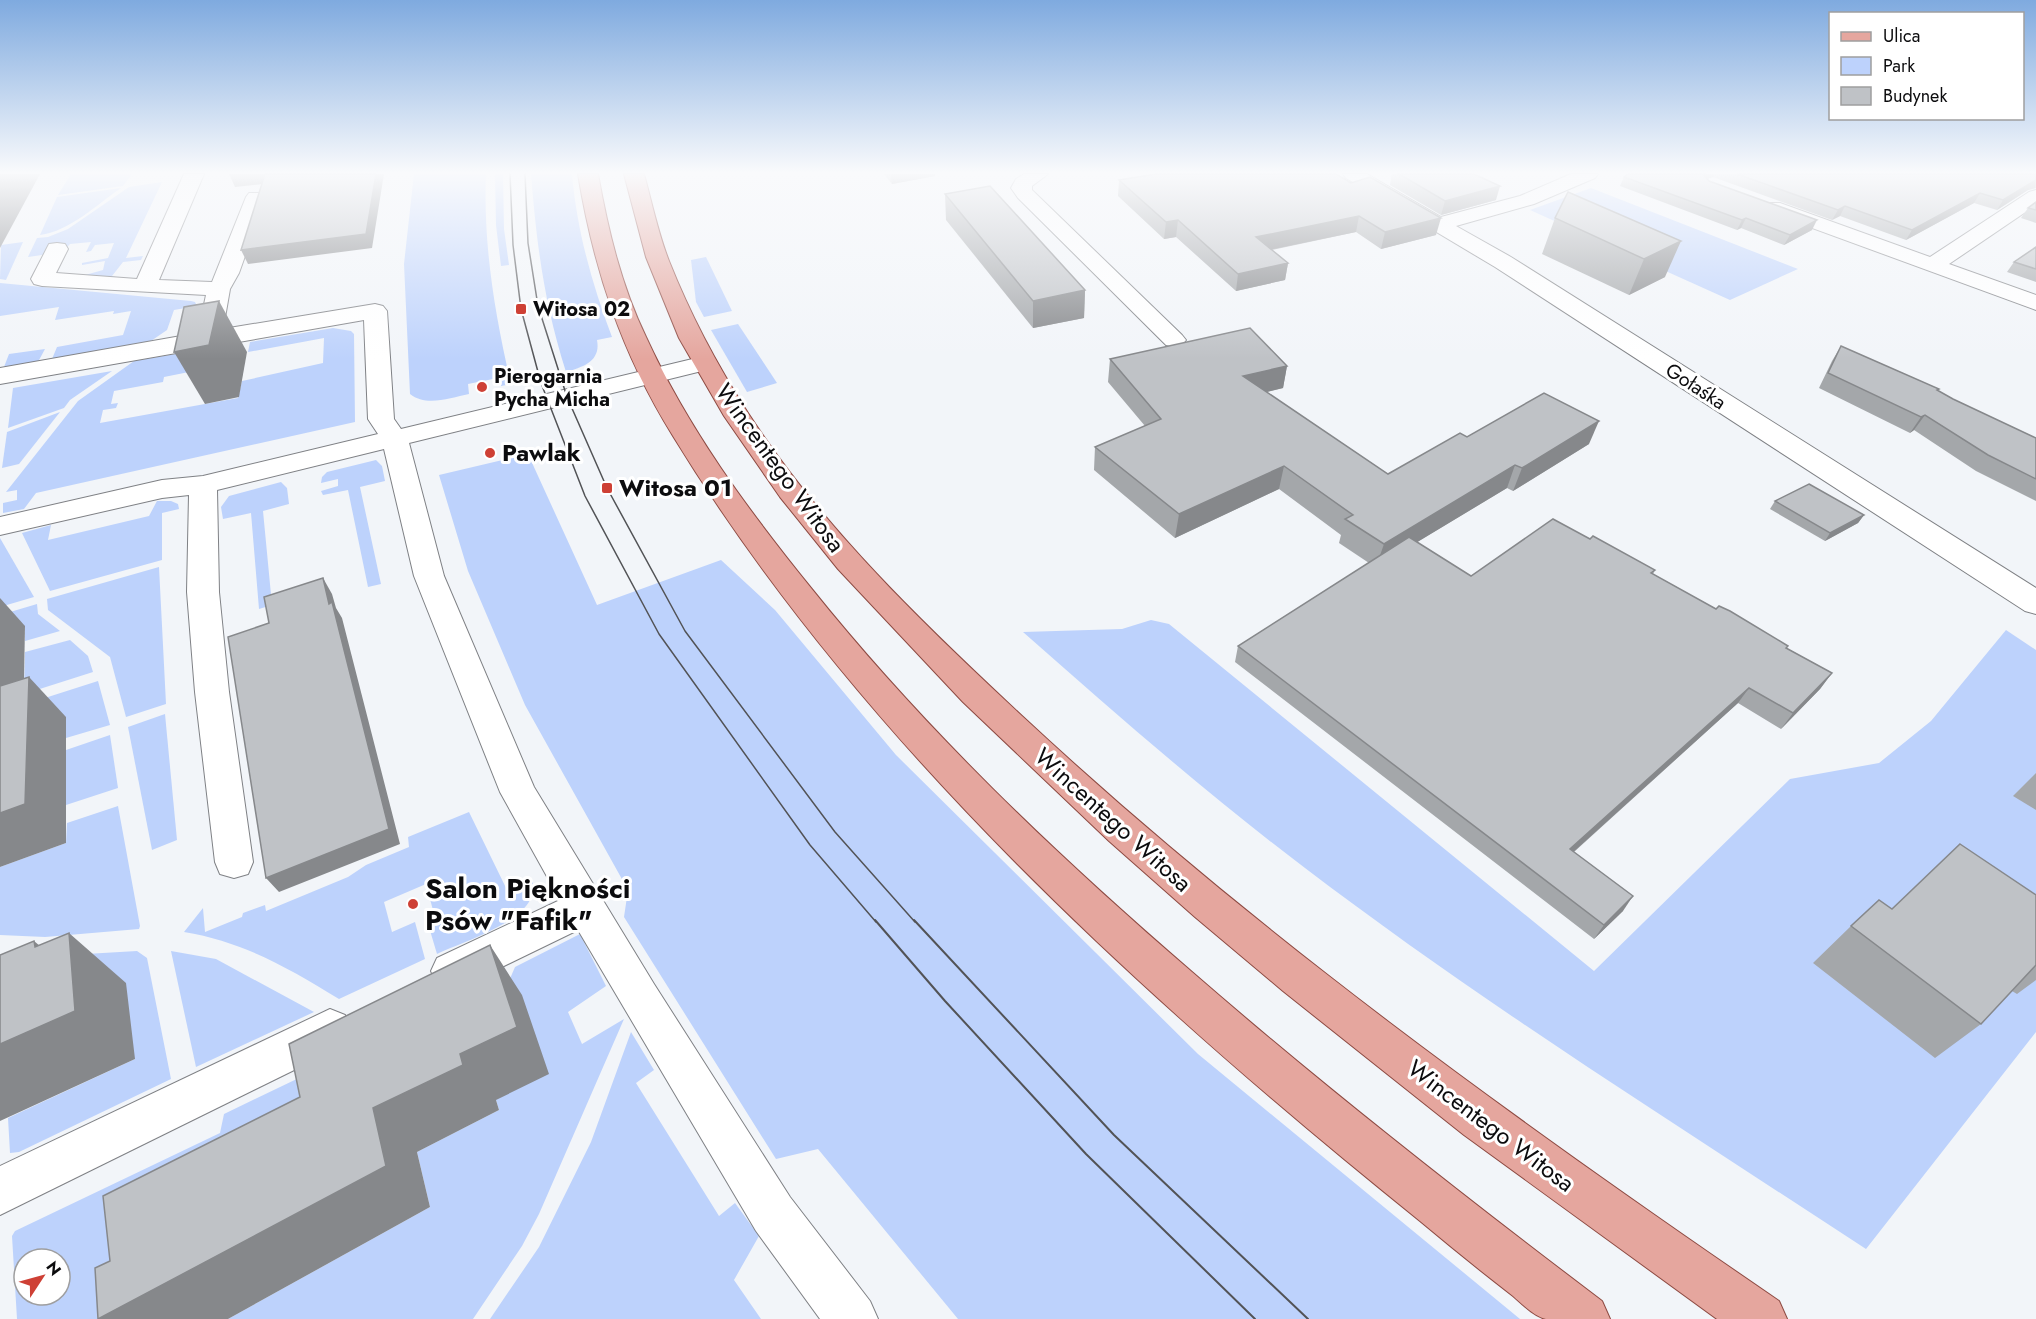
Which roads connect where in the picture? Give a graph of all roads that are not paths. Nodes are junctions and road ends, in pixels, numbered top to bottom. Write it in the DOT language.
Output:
graph roads {
  1 [pos="167,236"];
  2 [pos="242,236"];
  3 [pos="599,236"];
  4 [pos="650,236"];
  5 [pos="1067,236"];
  6 [pos="1458,236"];
  7 [pos="1852,236"];
  8 [pos="1977,236"];
  9 [pos="57,249"];
  10 [pos="1933,265"];
  11 [pos="145,286"];
  12 [pos="219,289"];
  13 [pos="2036,303"];
  14 [pos="208,338"];
  15 [pos="1174,340"];
  16 [pos="705,363"];
  17 [pos="0,376"];
  18 [pos="651,376"];
  19 [pos="394,438"];
  20 [pos="203,485"];
  21 [pos="0,526"];
  22 [pos="2032,595"];
  23 [pos="234,862"];
  24 [pos="586,907"];
  25 [pos="416,988"];
  26 [pos="363,1014"];
  27 [pos="0,1191"];
  28 [pos="852,1319"];
  29 [pos="1584,1319"];
  30 [pos="1761,1319"];
  1 -- 11 [label="street"];
  2 -- 12 [label="street"];
  3 -- 18 [label="main road"];
  4 -- 16 [label="main road, Wincentego Witosa"];
  5 -- 15 [label="street"];
  6 -- 22 [label="street, Gołaśka"];
  7 -- 10 [label="street"];
  8 -- 10 [label="street"];
  9 -- 11 [label="street"];
  10 -- 13 [label="street"];
  11 -- 12 [label="street"];
  12 -- 14 [label="street"];
  14 -- 17 [label="street"];
  14 -- 19 [label="street"];
  16 -- 18 [label="street"];
  16 -- 30 [label="main road, Wincentego Witosa"];
  18 -- 19 [label="street"];
  18 -- 29 [label="main road"];
  19 -- 20 [label="street"];
  19 -- 24 [label="street"];
  20 -- 21 [label="street"];
  20 -- 23 [label="street"];
  24 -- 25 [label="street"];
  24 -- 28 [label="street"];
  26 -- 27 [label="street"];
}
